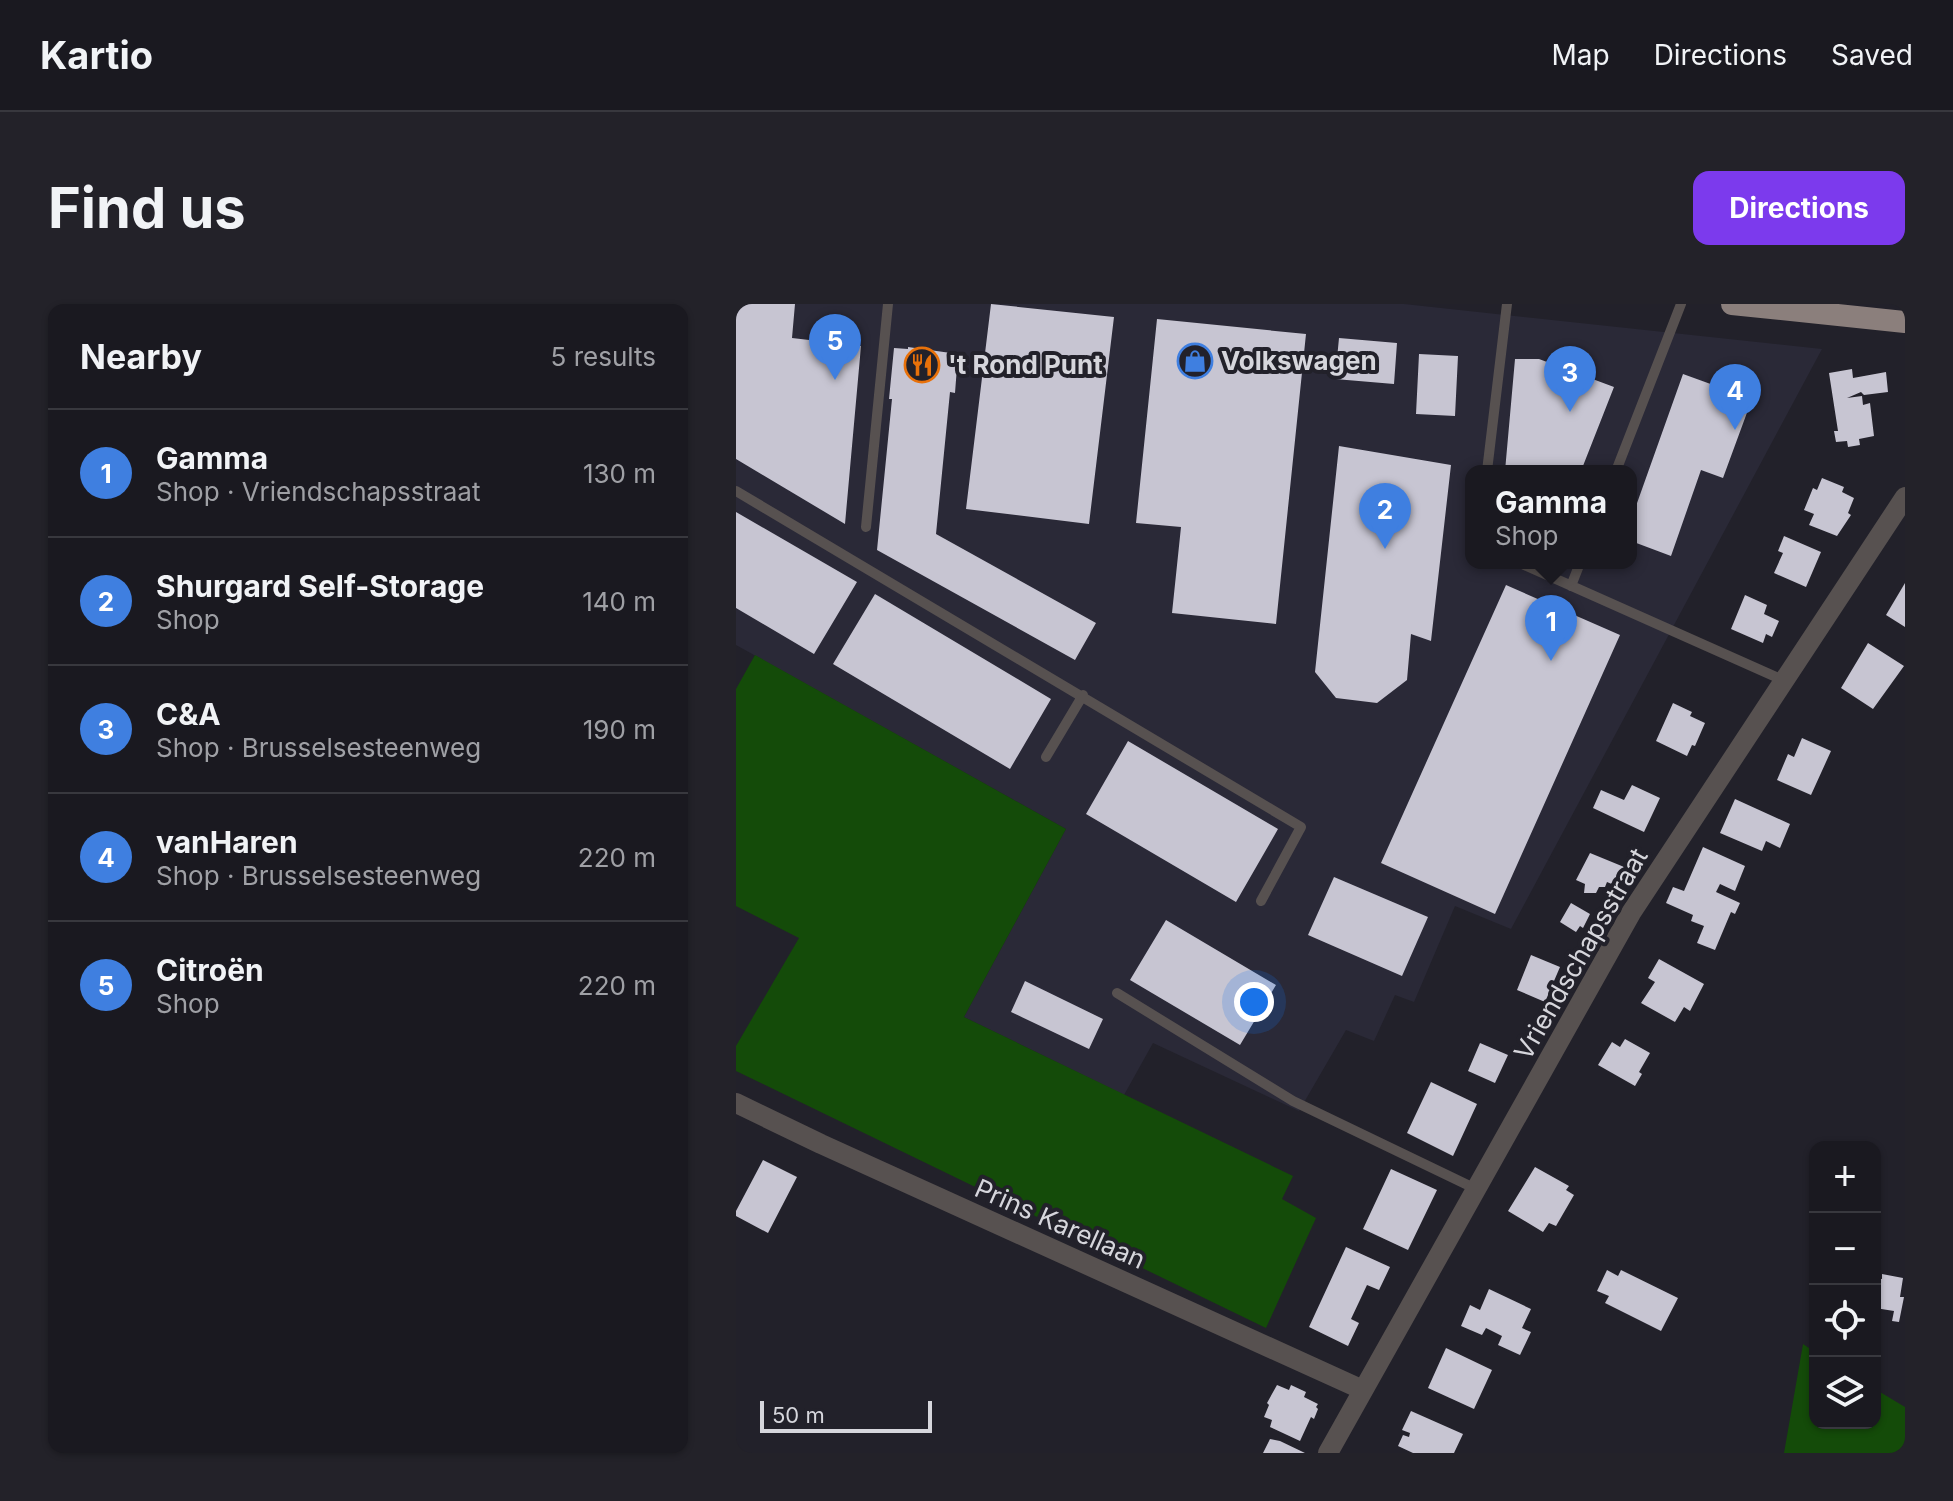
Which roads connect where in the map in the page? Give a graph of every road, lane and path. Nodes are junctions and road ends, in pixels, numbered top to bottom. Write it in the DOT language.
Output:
graph roads {
  1 [pos="888,304"];
  2 [pos="1507,304"];
  3 [pos="1681,304"];
  4 [pos="1732,304"];
  5 [pos="1905,322"];
  6 [pos="1488,465"];
  7 [pos="1618,465"];
  8 [pos="736,491"];
  9 [pos="1905,497"];
  10 [pos="866,527"];
  11 [pos="1533,569"];
  12 [pos="1578,569"];
  13 [pos="1571,586"];
  14 [pos="1785,681"];
  15 [pos="1083,695"];
  16 [pos="1046,757"];
  17 [pos="1261,901"];
  18 [pos="1117,993"];
  19 [pos="736,1103"];
  20 [pos="1476,1189"];
  21 [pos="1363,1390"];
  22 [pos="1328,1453"];
  1 -- 10 [label="lane"];
  2 -- 6 [label="lane"];
  3 -- 7 [label="lane"];
  4 -- 5 [label="main road"];
  8 -- 15 [label="lane"];
  9 -- 14 [label="street, Vriendschapsstraat"];
  11 -- 13 [label="lane"];
  12 -- 13 [label="lane"];
  13 -- 14 [label="lane"];
  14 -- 20 [label="street, Vriendschapsstraat"];
  15 -- 16 [label="lane"];
  15 -- 17 [label="lane"];
  18 -- 20 [label="lane"];
  19 -- 21 [label="street, Prins Karellaan"];
  20 -- 21 [label="street, Vriendschapsstraat"];
  21 -- 22 [label="street, Vriendschapsstraat"];
}
